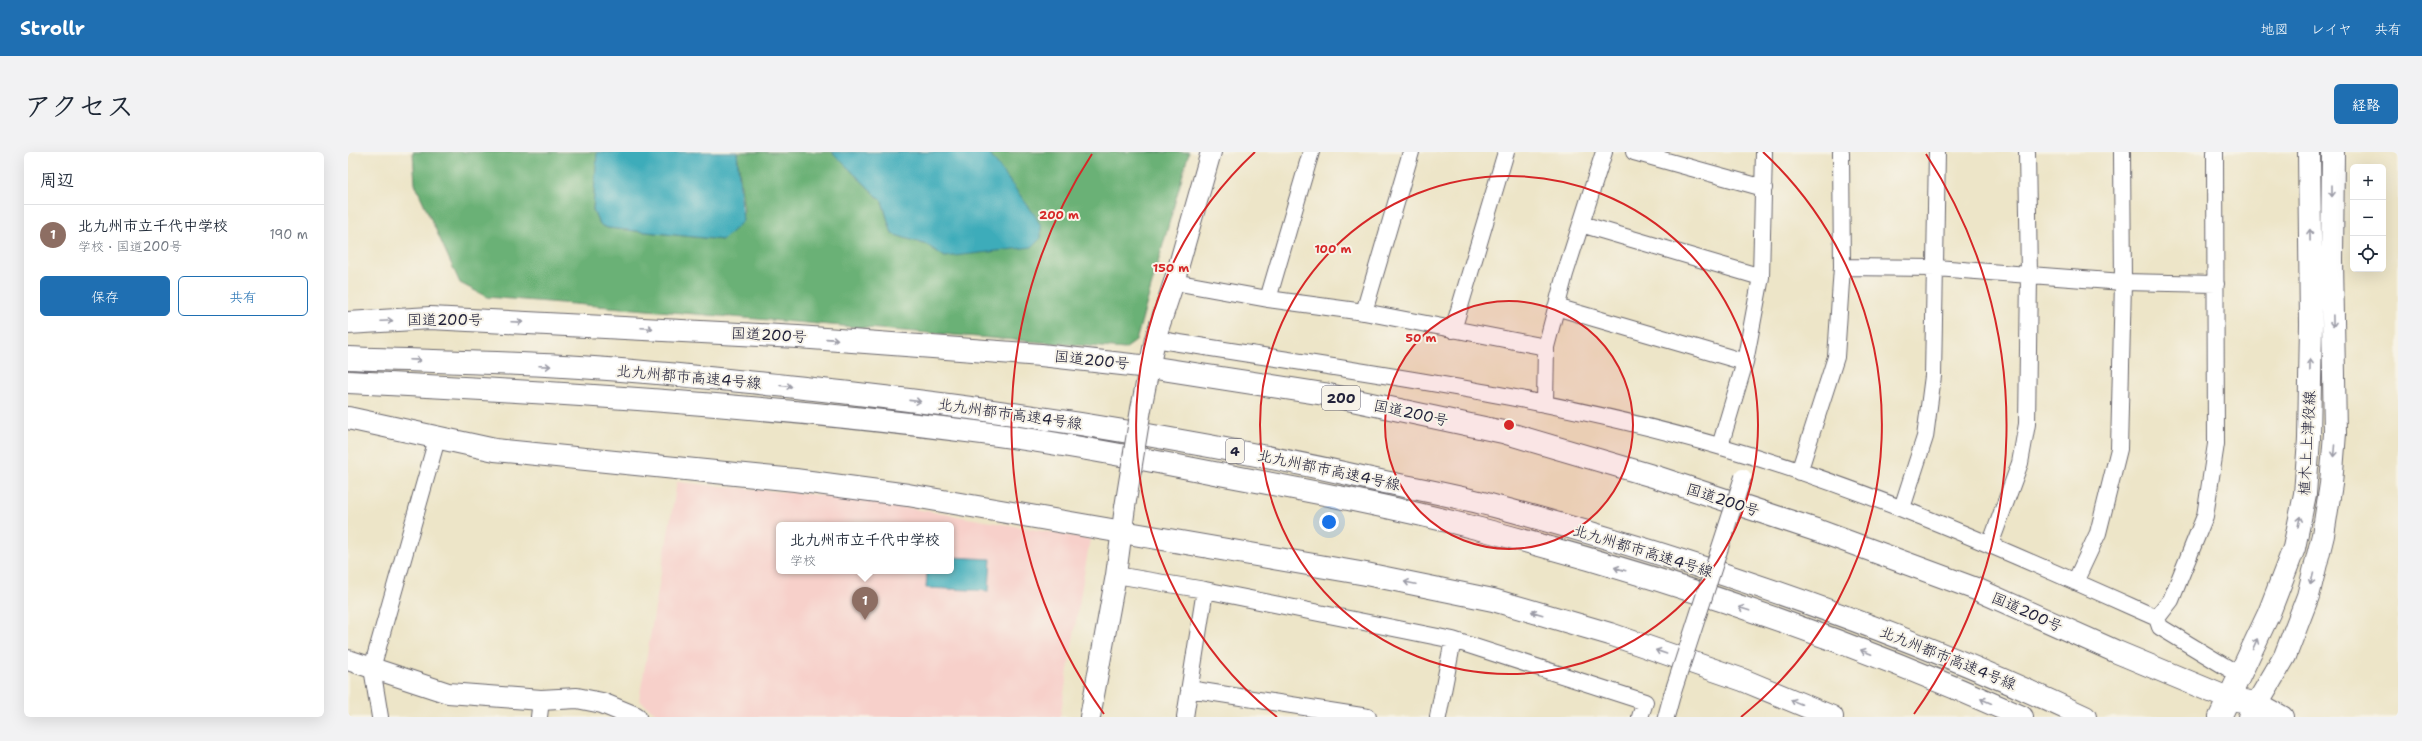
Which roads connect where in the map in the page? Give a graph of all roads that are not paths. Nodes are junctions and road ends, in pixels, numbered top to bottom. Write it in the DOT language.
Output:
graph roads {
  1 [pos="1211,152"];
  2 [pos="1311,152"];
  3 [pos="1411,152"];
  4 [pos="1506,152"];
  5 [pos="1604,152"];
  6 [pos="1634,152"];
  7 [pos="1764,152"];
  8 [pos="1841,152"];
  9 [pos="1937,152"];
  10 [pos="2027,152"];
  11 [pos="2122,152"];
  12 [pos="2215,152"];
  13 [pos="2309,152"];
  14 [pos="2333,152"];
  15 [pos="1764,188"];
  16 [pos="1581,224"];
  17 [pos="1842,267"];
  18 [pos="1936,268"];
  19 [pos="2029,275"];
  20 [pos="1761,276"];
  21 [pos="1174,282"];
  22 [pos="2123,282"];
  23 [pos="2216,284"];
  24 [pos="1268,299"];
  25 [pos="1556,307"];
  26 [pos="1364,312"];
  27 [pos="348,323"];
  28 [pos="1453,330"];
  29 [pos="1154,339"];
  30 [pos="1546,346"];
  31 [pos="348,358"];
  32 [pos="1745,362"];
  33 [pos="1149,367"];
  34 [pos="348,382"];
  35 [pos="1545,403"];
  36 [pos="348,418"];
  37 [pos="437,439"];
  38 [pos="1720,446"];
  39 [pos="1751,455"];
  40 [pos="1799,472"];
  41 [pos="1902,508"];
  42 [pos="1121,532"];
  43 [pos="1990,546"];
  44 [pos="1116,575"];
  45 [pos="2075,582"];
  46 [pos="1205,590"];
  47 [pos="2157,618"];
  48 [pos="1453,640"];
  49 [pos="348,660"];
  50 [pos="372,668"];
  51 [pos="2241,676"];
  52 [pos="1188,689"];
  53 [pos="540,708"];
  54 [pos="2225,708"];
  55 [pos="2253,710"];
  56 [pos="380,717"];
  57 [pos="636,717"];
  58 [pos="1090,717"];
  59 [pos="1185,717"];
  60 [pos="1368,717"];
  61 [pos="1438,717"];
  62 [pos="1640,717"];
  63 [pos="1666,717"];
  64 [pos="1832,717"];
  65 [pos="2022,717"];
  66 [pos="2085,717"];
  67 [pos="2282,717"];
  1 -- 21 [label="street"];
  2 -- 24 [label="street"];
  3 -- 26 [label="street"];
  4 -- 28 [label="street"];
  5 -- 16 [label="street"];
  6 -- 15 [label="street"];
  7 -- 15 [label="street"];
  8 -- 17 [label="street"];
  9 -- 18 [label="street"];
  10 -- 19 [label="street"];
  11 -- 22 [label="street"];
  12 -- 23 [label="street"];
  51 -- 13 [label="main road, 植木上上津役線, one-way"];
  14 -- 55 [label="main road, 植木上上津役線, one-way"];
  15 -- 20 [label="street"];
  16 -- 20 [label="street"];
  16 -- 25 [label="street"];
  17 -- 18 [label="street"];
  17 -- 40 [label="street"];
  18 -- 19 [label="street"];
  18 -- 41 [label="street"];
  19 -- 22 [label="street"];
  19 -- 43 [label="street"];
  20 -- 32 [label="street"];
  21 -- 24 [label="street"];
  21 -- 29 [label="street"];
  22 -- 23 [label="street"];
  22 -- 45 [label="street"];
  23 -- 47 [label="street"];
  24 -- 26 [label="street"];
  25 -- 30 [label="street"];
  25 -- 32 [label="street"];
  26 -- 28 [label="street"];
  27 -- 33 [label="main road, 国道200号 / 200, one-way"];
  28 -- 30 [label="street"];
  29 -- 33 [label="street"];
  29 -- 35 [label="street"];
  30 -- 35 [label="street"];
  31 -- 66 [label="main road, 北九州都市高速4号線 / 4, one-way"];
  32 -- 38 [label="street"];
  33 -- 42 [label="street, bridge"];
  33 -- 54 [label="main road, 国道200号 / 200"];
  65 -- 34 [label="main road, 北九州都市高速4号線 / 4, one-way"];
  35 -- 38 [label="street"];
  36 -- 37 [label="main road"];
  37 -- 42 [label="main road"];
  37 -- 50 [label="street"];
  38 -- 39 [label="street"];
  39 -- 40 [label="street"];
  39 -- 63 [label="street, bridge"];
  40 -- 41 [label="street"];
  41 -- 43 [label="street"];
  42 -- 44 [label="street"];
  64 -- 42 [label="main road, one-way"];
  43 -- 45 [label="street"];
  44 -- 46 [label="street"];
  44 -- 58 [label="street"];
  45 -- 47 [label="street"];
  46 -- 48 [label="street"];
  46 -- 52 [label="street"];
  47 -- 51 [label="street"];
  48 -- 61 [label="street"];
  48 -- 62 [label="street"];
  49 -- 50 [label="street"];
  50 -- 53 [label="street"];
  50 -- 56 [label="street"];
  51 -- 54 [label="main road, 植木上上津役線"];
  52 -- 59 [label="street"];
  52 -- 60 [label="street"];
  53 -- 57 [label="street"];
  54 -- 55 [label="main road, 国道200号 / 200"];
  55 -- 67 [label="main road, 国道200号 / 200"];
}
